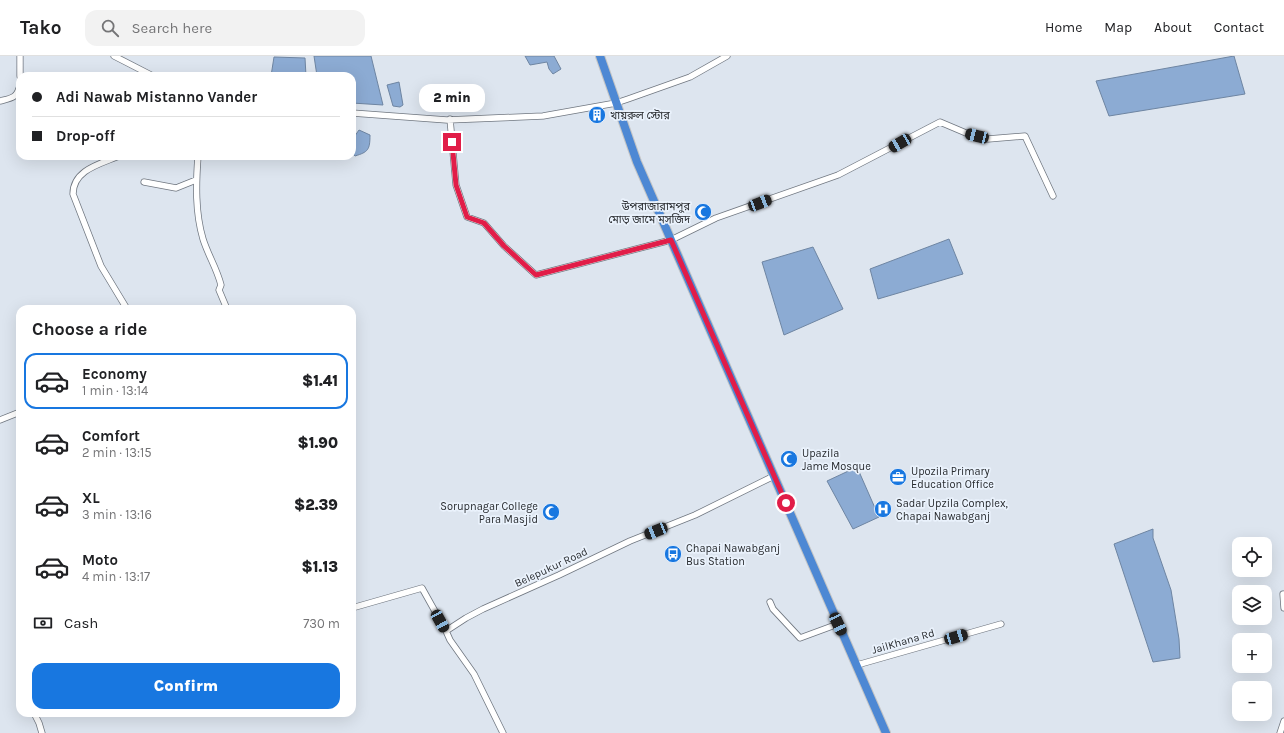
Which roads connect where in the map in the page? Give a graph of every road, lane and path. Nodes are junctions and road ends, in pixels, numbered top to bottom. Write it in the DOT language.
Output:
graph roads {
  1 [pos="20,56"];
  2 [pos="114,56"];
  3 [pos="600,56"];
  4 [pos="727,56"];
  5 [pos="20,72"];
  6 [pos="145,72"];
  7 [pos="16,95"];
  8 [pos="0,101"];
  9 [pos="616,103"];
  10 [pos="356,113"];
  11 [pos="450,120"];
  12 [pos="109,160"];
  13 [pos="198,160"];
  14 [pos="196,180"];
  15 [pos="144,182"];
  16 [pos="1053,196"];
  17 [pos="671,240"];
  18 [pos="125,305"];
  19 [pos="225,305"];
  20 [pos="16,414"];
  21 [pos="0,420"];
  22 [pos="774,476"];
  23 [pos="1282,594"];
  24 [pos="770,602"];
  25 [pos="356,607"];
  26 [pos="1284,608"];
  27 [pos="838,624"];
  28 [pos="1001,624"];
  29 [pos="446,631"];
  30 [pos="856,665"];
  31 [pos="36,717"];
  32 [pos="1284,721"];
  33 [pos="42,733"];
  34 [pos="503,733"];
  35 [pos="886,733"];
  36 [pos="1280,733"];
  1 -- 5 [label="street"];
  2 -- 6 [label="street"];
  3 -- 9 [label="highway"];
  4 -- 9 [label="street"];
  7 -- 8 [label="street"];
  9 -- 11 [label="street"];
  9 -- 17 [label="highway"];
  10 -- 11 [label="street"];
  11 -- 17 [label="street"];
  12 -- 18 [label="street"];
  13 -- 14 [label="street"];
  14 -- 15 [label="street"];
  14 -- 19 [label="street"];
  16 -- 17 [label="street"];
  17 -- 22 [label="highway"];
  20 -- 21 [label="street"];
  22 -- 27 [label="highway"];
  22 -- 29 [label="street, Belepukur Road"];
  23 -- 26 [label="street"];
  24 -- 27 [label="street"];
  25 -- 29 [label="street"];
  27 -- 30 [label="highway"];
  28 -- 30 [label="street, JailKhana Rd"];
  29 -- 34 [label="street"];
  30 -- 35 [label="highway"];
  31 -- 33 [label="street"];
  32 -- 36 [label="street"];
}
